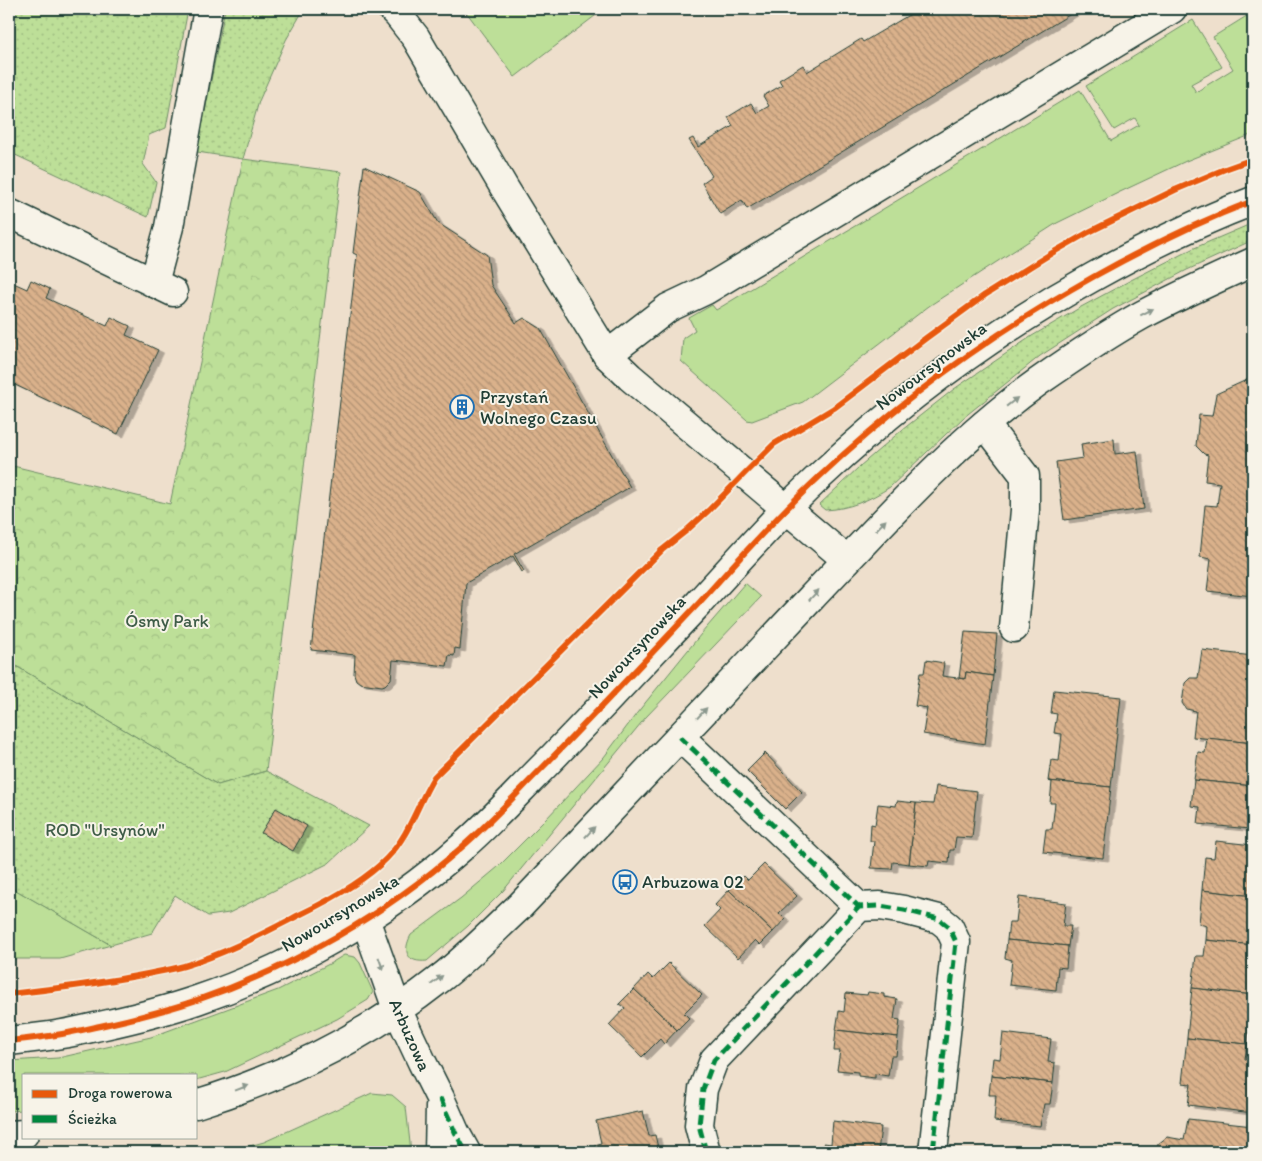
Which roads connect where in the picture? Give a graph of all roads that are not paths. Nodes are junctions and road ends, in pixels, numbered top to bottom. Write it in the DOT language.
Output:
graph roads {
  1 [pos="208,9"];
  2 [pos="392,9"];
  3 [pos="1172,9"];
  4 [pos="1253,201"];
  5 [pos="9,213"];
  6 [pos="1253,262"];
  7 [pos="607,355"];
  8 [pos="985,424"];
  9 [pos="786,509"];
  10 [pos="847,560"];
  11 [pos="1014,628"];
  12 [pos="680,737"];
  13 [pos="858,907"];
  14 [pos="365,919"];
  15 [pos="397,1008"];
  16 [pos="9,1041"];
  17 [pos="440,1098"];
  18 [pos="198,1103"];
  19 [pos="22,1134"];
  20 [pos="9,1135"];
  21 [pos="439,1152"];
  22 [pos="466,1152"];
  23 [pos="706,1152"];
  24 [pos="933,1152"];
  1 -- 5 [label="street"];
  2 -- 7 [label="street"];
  3 -- 7 [label="street"];
  4 -- 9 [label="street, Nowoursynowska"];
  8 -- 6 [label="street, one-way"];
  7 -- 9 [label="street"];
  10 -- 8 [label="street, one-way"];
  8 -- 11 [label="street"];
  9 -- 10 [label="street"];
  9 -- 14 [label="street, Nowoursynowska"];
  12 -- 10 [label="street, one-way"];
  12 -- 13 [label="street"];
  15 -- 12 [label="street, one-way"];
  13 -- 23 [label="street"];
  13 -- 24 [label="street"];
  14 -- 15 [label="street, Arbuzowa, one-way"];
  14 -- 16 [label="street, Nowoursynowska"];
  15 -- 17 [label="street, Arbuzowa"];
  18 -- 15 [label="street, one-way"];
  17 -- 21 [label="street, Arbuzowa"];
  17 -- 22 [label="street"];
  19 -- 20 [label="street"];
}
